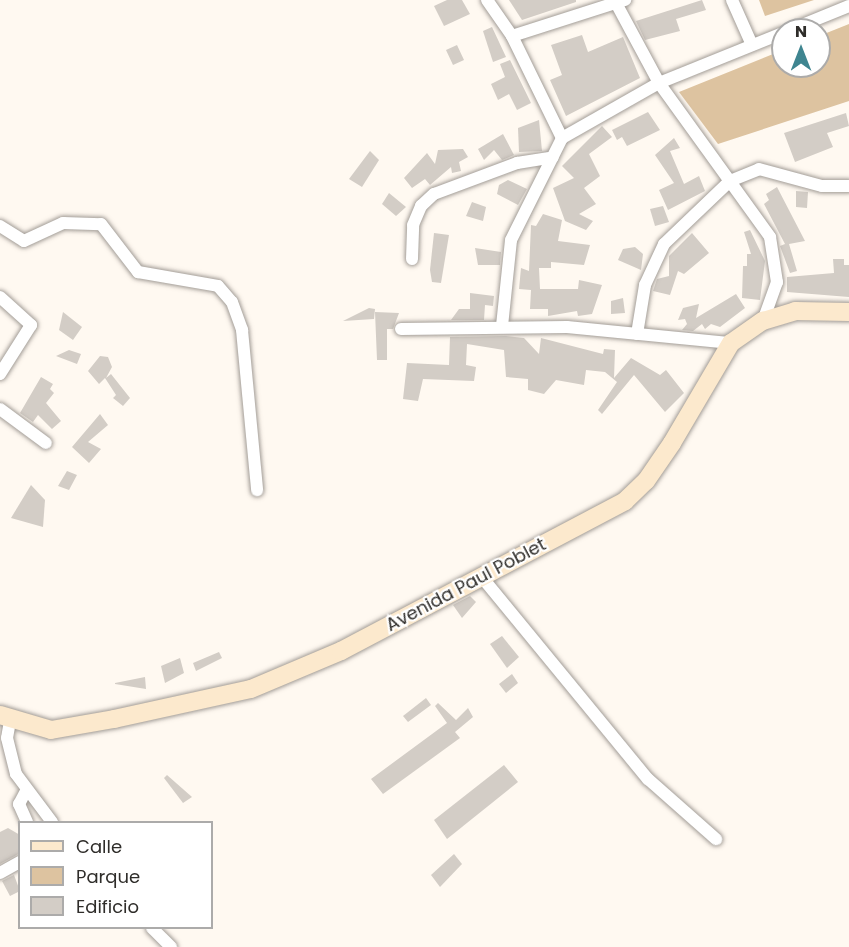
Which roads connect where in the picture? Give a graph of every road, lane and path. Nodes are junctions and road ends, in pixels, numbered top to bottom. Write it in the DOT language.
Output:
graph roads {
  1 [pos="486,0"];
  2 [pos="732,0"];
  3 [pos="620,1"];
  4 [pos="849,6"];
  5 [pos="820,18"];
  6 [pos="512,36"];
  7 [pos="771,38"];
  8 [pos="752,45"];
  9 [pos="659,83"];
  10 [pos="562,138"];
  11 [pos="553,157"];
  12 [pos="730,181"];
  13 [pos="849,186"];
  14 [pos="0,226"];
  15 [pos="412,259"];
  16 [pos="0,297"];
  17 [pos="849,312"];
  18 [pos="763,321"];
  19 [pos="502,326"];
  20 [pos="401,329"];
  21 [pos="637,334"];
  22 [pos="731,343"];
  23 [pos="4,357"];
  24 [pos="0,374"];
  25 [pos="0,410"];
  26 [pos="46,444"];
  27 [pos="257,490"];
  28 [pos="481,576"];
  29 [pos="5,718"];
  30 [pos="26,791"];
  31 [pos="27,821"];
  32 [pos="51,821"];
  33 [pos="716,839"];
  34 [pos="18,863"];
  35 [pos="0,873"];
  36 [pos="154,929"];
  37 [pos="171,947"];
  1 -- 6 [label="street"];
  2 -- 8 [label="street"];
  3 -- 6 [label="street"];
  3 -- 9 [label="street"];
  4 -- 5 [label="street"];
  6 -- 10 [label="street"];
  7 -- 8 [label="street"];
  8 -- 9 [label="street"];
  9 -- 10 [label="street"];
  9 -- 12 [label="street"];
  10 -- 11 [label="street"];
  11 -- 15 [label="street"];
  11 -- 19 [label="street"];
  12 -- 13 [label="street"];
  12 -- 18 [label="street"];
  12 -- 21 [label="street"];
  14 -- 27 [label="street"];
  16 -- 23 [label="street"];
  17 -- 18 [label="main road, Avenida Paul Poblet"];
  18 -- 22 [label="main road, Avenida Paul Poblet"];
  19 -- 20 [label="street"];
  19 -- 21 [label="street"];
  21 -- 22 [label="street"];
  22 -- 28 [label="main road, Avenida Paul Poblet"];
  23 -- 24 [label="street"];
  25 -- 26 [label="street"];
  28 -- 29 [label="main road, Avenida Paul Poblet"];
  28 -- 33 [label="street"];
  29 -- 30 [label="street"];
  30 -- 31 [label="street"];
  30 -- 32 [label="street"];
  34 -- 35 [label="street"];
  36 -- 37 [label="street"];
}
